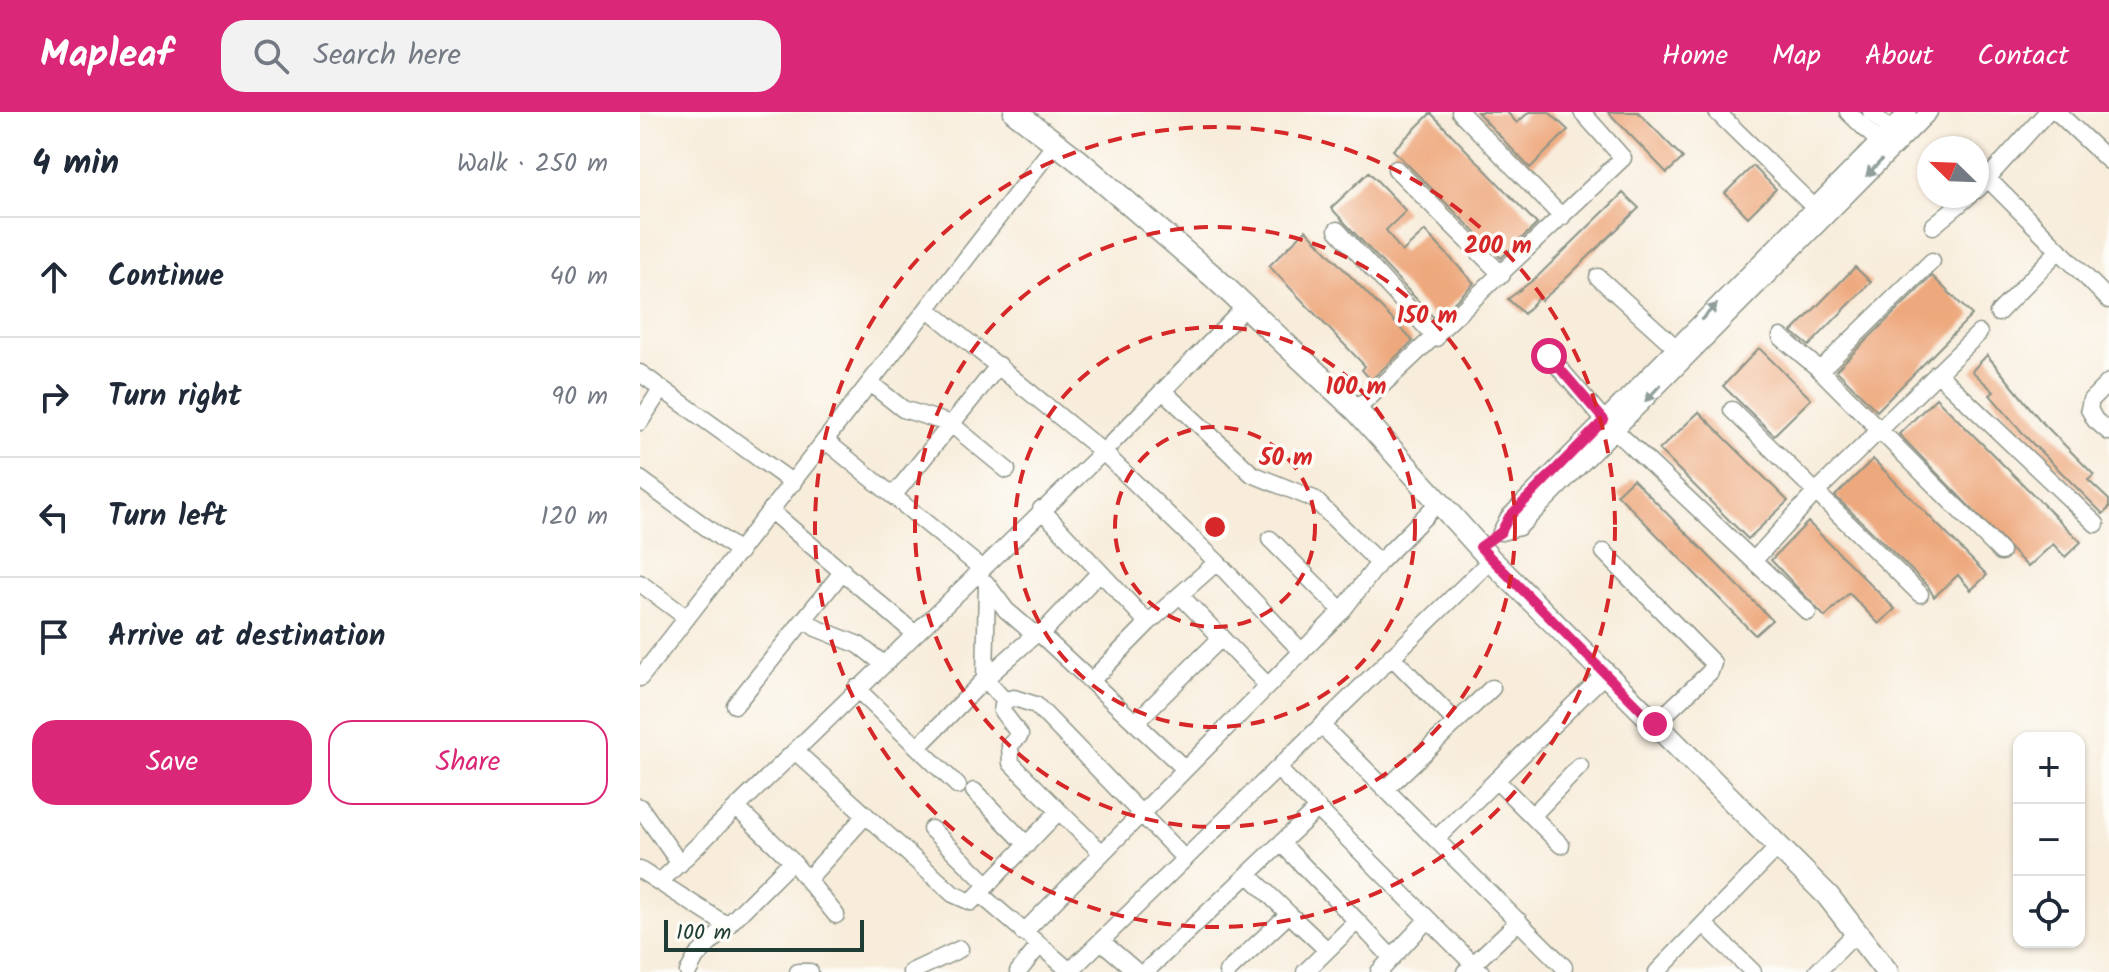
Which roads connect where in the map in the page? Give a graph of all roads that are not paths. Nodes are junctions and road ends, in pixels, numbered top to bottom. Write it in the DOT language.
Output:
graph roads {
  1 [pos="1015,112"];
  2 [pos="1460,112"];
  3 [pos="1582,112"];
  4 [pos="1717,112"];
  5 [pos="1848,112"];
  6 [pos="1871,112"];
  7 [pos="1908,112"];
  8 [pos="1929,112"];
  9 [pos="2047,112"];
  10 [pos="2057,112"];
  11 [pos="1887,138"];
  12 [pos="1056,143"];
  13 [pos="2109,161"];
  14 [pos="1396,169"];
  15 [pos="1989,178"];
  16 [pos="1989,190"];
  17 [pos="1955,208"];
  18 [pos="1820,213"];
  19 [pos="1562,217"];
  20 [pos="1933,226"];
  21 [pos="1337,230"];
  22 [pos="2058,251"];
  23 [pos="1932,261"];
  24 [pos="1502,275"];
  25 [pos="1598,277"];
  26 [pos="2109,300"];
  27 [pos="1245,307"];
  28 [pos="928,309"];
  29 [pos="1998,313"];
  30 [pos="1979,333"];
  31 [pos="1781,337"];
  32 [pos="1436,338"];
  33 [pos="1681,352"];
  34 [pos="1549,356"];
  35 [pos="999,365"];
  36 [pos="1820,370"];
  37 [pos="640,373"];
  38 [pos="1937,373"];
  39 [pos="2109,382"];
  40 [pos="870,383"];
  41 [pos="661,389"];
  42 [pos="1163,391"];
  43 [pos="1356,410"];
  44 [pos="1732,410"];
  45 [pos="1604,420"];
  46 [pos="640,422"];
  47 [pos="951,424"];
  48 [pos="1618,430"];
  49 [pos="1880,431"];
  50 [pos="2109,432"];
  51 [pos="826,441"];
  52 [pos="1103,452"];
  53 [pos="1007,470"];
  54 [pos="640,479"];
  55 [pos="793,483"];
  56 [pos="1815,493"];
  57 [pos="893,496"];
  58 [pos="1439,502"];
  59 [pos="1041,509"];
  60 [pos="772,512"];
  61 [pos="2096,524"];
  62 [pos="1501,532"];
  63 [pos="1270,539"];
  64 [pos="740,552"];
  65 [pos="1604,552"];
  66 [pos="2001,552"];
  67 [pos="1486,554"];
  68 [pos="1755,559"];
  69 [pos="1217,562"];
  70 [pos="1379,563"];
  71 [pos="843,571"];
  72 [pos="1100,572"];
  73 [pos="981,575"];
  74 [pos="640,583"];
  75 [pos="1920,594"];
  76 [pos="1180,595"];
  77 [pos="1342,611"];
  78 [pos="1808,612"];
  79 [pos="687,618"];
  80 [pos="804,619"];
  81 [pos="1148,623"];
  82 [pos="914,633"];
  83 [pos="1038,633"];
  84 [pos="1222,637"];
  85 [pos="1302,652"];
  86 [pos="1391,656"];
  87 [pos="882,663"];
  88 [pos="1604,675"];
  89 [pos="640,678"];
  90 [pos="985,679"];
  91 [pos="1092,680"];
  92 [pos="1268,686"];
  93 [pos="856,688"];
  94 [pos="1492,688"];
  95 [pos="1004,700"];
  96 [pos="735,705"];
  97 [pos="1456,722"];
  98 [pos="1135,723"];
  99 [pos="1655,724"];
  100 [pos="1322,726"];
  101 [pos="918,747"];
  102 [pos="795,751"];
  103 [pos="1580,766"];
  104 [pos="1185,769"];
  105 [pos="1278,769"];
  106 [pos="1496,780"];
  107 [pos="1386,789"];
  108 [pos="640,807"];
  109 [pos="1318,808"];
  110 [pos="738,809"];
  111 [pos="1059,811"];
  112 [pos="1142,813"];
  113 [pos="866,815"];
  114 [pos="1532,816"];
  115 [pos="931,829"];
  116 [pos="1437,838"];
  117 [pos="1282,844"];
  118 [pos="1027,845"];
  119 [pos="1561,845"];
  120 [pos="1779,846"];
  121 [pos="1102,853"];
  122 [pos="1185,859"];
  123 [pos="792,861"];
  124 [pos="680,864"];
  125 [pos="640,870"];
  126 [pos="1249,875"];
  127 [pos="807,880"];
  128 [pos="660,882"];
  129 [pos="984,890"];
  130 [pos="1289,914"];
  131 [pos="836,915"];
  132 [pos="1428,919"];
  133 [pos="1357,921"];
  134 [pos="1519,921"];
  135 [pos="1704,924"];
  136 [pos="728,926"];
  137 [pos="1857,932"];
  138 [pos="1023,933"];
  139 [pos="1101,941"];
  140 [pos="1039,946"];
  141 [pos="960,949"];
  142 [pos="1327,950"];
  143 [pos="1392,958"];
  144 [pos="1473,969"];
  145 [pos="1564,970"];
  146 [pos="688,972"];
  147 [pos="798,972"];
  148 [pos="810,972"];
  149 [pos="911,972"];
  150 [pos="1018,972"];
  151 [pos="1070,972"];
  152 [pos="1137,972"];
  153 [pos="1145,972"];
  154 [pos="1227,972"];
  155 [pos="1305,972"];
  156 [pos="1379,972"];
  157 [pos="1657,972"];
  158 [pos="1753,972"];
  159 [pos="1817,972"];
  160 [pos="1887,972"];
  1 -- 12 [label="street"];
  2 -- 19 [label="street"];
  3 -- 19 [label="street"];
  4 -- 18 [label="street"];
  5 -- 11 [label="street"];
  6 -- 11 [label="street"];
  7 -- 11 [label="street"];
  8 -- 11 [label="street"];
  9 -- 15 [label="street"];
  10 -- 13 [label="street"];
  11 -- 18 [label="street"];
  12 -- 27 [label="street"];
  12 -- 28 [label="street"];
  14 -- 24 [label="street"];
  16 -- 22 [label="street"];
  17 -- 20 [label="street"];
  18 -- 33 [label="street"];
  19 -- 24 [label="street"];
  21 -- 32 [label="street"];
  22 -- 26 [label="street"];
  22 -- 29 [label="street"];
  23 -- 36 [label="street"];
  24 -- 32 [label="street"];
  25 -- 33 [label="street"];
  27 -- 42 [label="street"];
  27 -- 43 [label="street"];
  28 -- 35 [label="street"];
  28 -- 40 [label="street"];
  30 -- 38 [label="street"];
  31 -- 36 [label="street"];
  32 -- 43 [label="street"];
  33 -- 45 [label="street"];
  33 -- 48 [label="street, one-way"];
  34 -- 45 [label="street"];
  35 -- 47 [label="street"];
  35 -- 52 [label="street"];
  36 -- 49 [label="street"];
  37 -- 41 [label="street"];
  38 -- 49 [label="street"];
  38 -- 61 [label="street"];
  39 -- 50 [label="street"];
  40 -- 47 [label="street"];
  40 -- 51 [label="street"];
  41 -- 46 [label="street"];
  41 -- 55 [label="street"];
  42 -- 52 [label="street"];
  42 -- 70 [label="street"];
  43 -- 58 [label="street"];
  44 -- 56 [label="street"];
  45 -- 48 [label="street"];
  45 -- 62 [label="street"];
  47 -- 53 [label="street"];
  47 -- 57 [label="street"];
  48 -- 62 [label="street"];
  48 -- 68 [label="street"];
  49 -- 56 [label="street"];
  49 -- 66 [label="street"];
  51 -- 55 [label="street"];
  51 -- 57 [label="street"];
  52 -- 59 [label="street"];
  52 -- 69 [label="street"];
  54 -- 64 [label="street"];
  55 -- 60 [label="street"];
  56 -- 68 [label="street"];
  56 -- 75 [label="street"];
  57 -- 73 [label="street"];
  58 -- 67 [label="street"];
  58 -- 70 [label="street"];
  59 -- 72 [label="street"];
  59 -- 73 [label="street"];
  60 -- 64 [label="street"];
  60 -- 71 [label="street"];
  62 -- 67 [label="street"];
  63 -- 77 [label="street"];
  64 -- 79 [label="street"];
  65 -- 99 [label="street"];
  67 -- 86 [label="street"];
  67 -- 88 [label="street"];
  68 -- 78 [label="street"];
  69 -- 76 [label="street"];
  69 -- 85 [label="street"];
  70 -- 77 [label="street"];
  71 -- 80 [label="street"];
  71 -- 82 [label="street"];
  72 -- 81 [label="street"];
  72 -- 83 [label="street"];
  73 -- 82 [label="street"];
  73 -- 83 [label="street"];
  73 -- 90 [label="street"];
  74 -- 79 [label="street"];
  76 -- 81 [label="street"];
  76 -- 84 [label="street"];
  77 -- 85 [label="street"];
  79 -- 89 [label="street"];
  80 -- 87 [label="street"];
  80 -- 96 [label="street"];
  81 -- 91 [label="street"];
  82 -- 87 [label="street"];
  83 -- 90 [label="street"];
  83 -- 91 [label="street"];
  84 -- 92 [label="street"];
  84 -- 98 [label="street"];
  85 -- 92 [label="street"];
  86 -- 97 [label="street"];
  86 -- 100 [label="street"];
  87 -- 93 [label="street"];
  88 -- 99 [label="street"];
  88 -- 106 [label="street"];
  90 -- 95 [label="street"];
  90 -- 101 [label="street"];
  91 -- 98 [label="street"];
  92 -- 104 [label="street"];
  93 -- 101 [label="street"];
  93 -- 102 [label="street"];
  94 -- 97 [label="street"];
  95 -- 111 [label="street"];
  95 -- 112 [label="street"];
  97 -- 107 [label="street"];
  98 -- 104 [label="street"];
  99 -- 120 [label="street"];
  100 -- 105 [label="street"];
  100 -- 107 [label="street"];
  101 -- 118 [label="street"];
  102 -- 110 [label="street"];
  102 -- 113 [label="street"];
  103 -- 114 [label="street"];
  104 -- 112 [label="street"];
  105 -- 109 [label="street"];
  105 -- 122 [label="street"];
  106 -- 114 [label="street"];
  106 -- 116 [label="street"];
  107 -- 116 [label="street"];
  108 -- 124 [label="street"];
  109 -- 117 [label="street"];
  109 -- 132 [label="street"];
  110 -- 123 [label="street"];
  110 -- 124 [label="street"];
  111 -- 118 [label="street"];
  111 -- 121 [label="street"];
  112 -- 121 [label="street"];
  112 -- 122 [label="street"];
  113 -- 127 [label="street"];
  113 -- 129 [label="street"];
  114 -- 119 [label="street"];
  115 -- 129 [label="street"];
  116 -- 134 [label="street"];
  117 -- 126 [label="street"];
  117 -- 133 [label="street"];
  118 -- 129 [label="street"];
  120 -- 135 [label="street"];
  120 -- 137 [label="street"];
  121 -- 138 [label="street"];
  122 -- 139 [label="street"];
  123 -- 127 [label="street"];
  123 -- 136 [label="street"];
  124 -- 128 [label="street"];
  125 -- 128 [label="street"];
  126 -- 130 [label="street"];
  126 -- 153 [label="street"];
  127 -- 131 [label="street"];
  128 -- 136 [label="street"];
  129 -- 138 [label="street"];
  130 -- 142 [label="street"];
  130 -- 154 [label="street"];
  132 -- 143 [label="street"];
  132 -- 144 [label="street"];
  133 -- 142 [label="street"];
  133 -- 143 [label="street"];
  134 -- 144 [label="street"];
  134 -- 145 [label="street"];
  135 -- 157 [label="street"];
  135 -- 158 [label="street"];
  136 -- 146 [label="street"];
  137 -- 159 [label="street"];
  137 -- 160 [label="street"];
  138 -- 140 [label="street"];
  139 -- 151 [label="street"];
  139 -- 152 [label="street"];
  140 -- 150 [label="street"];
  140 -- 151 [label="street"];
  141 -- 149 [label="street"];
  142 -- 155 [label="street"];
  143 -- 156 [label="street"];
  147 -- 148 [label="street"];
}
